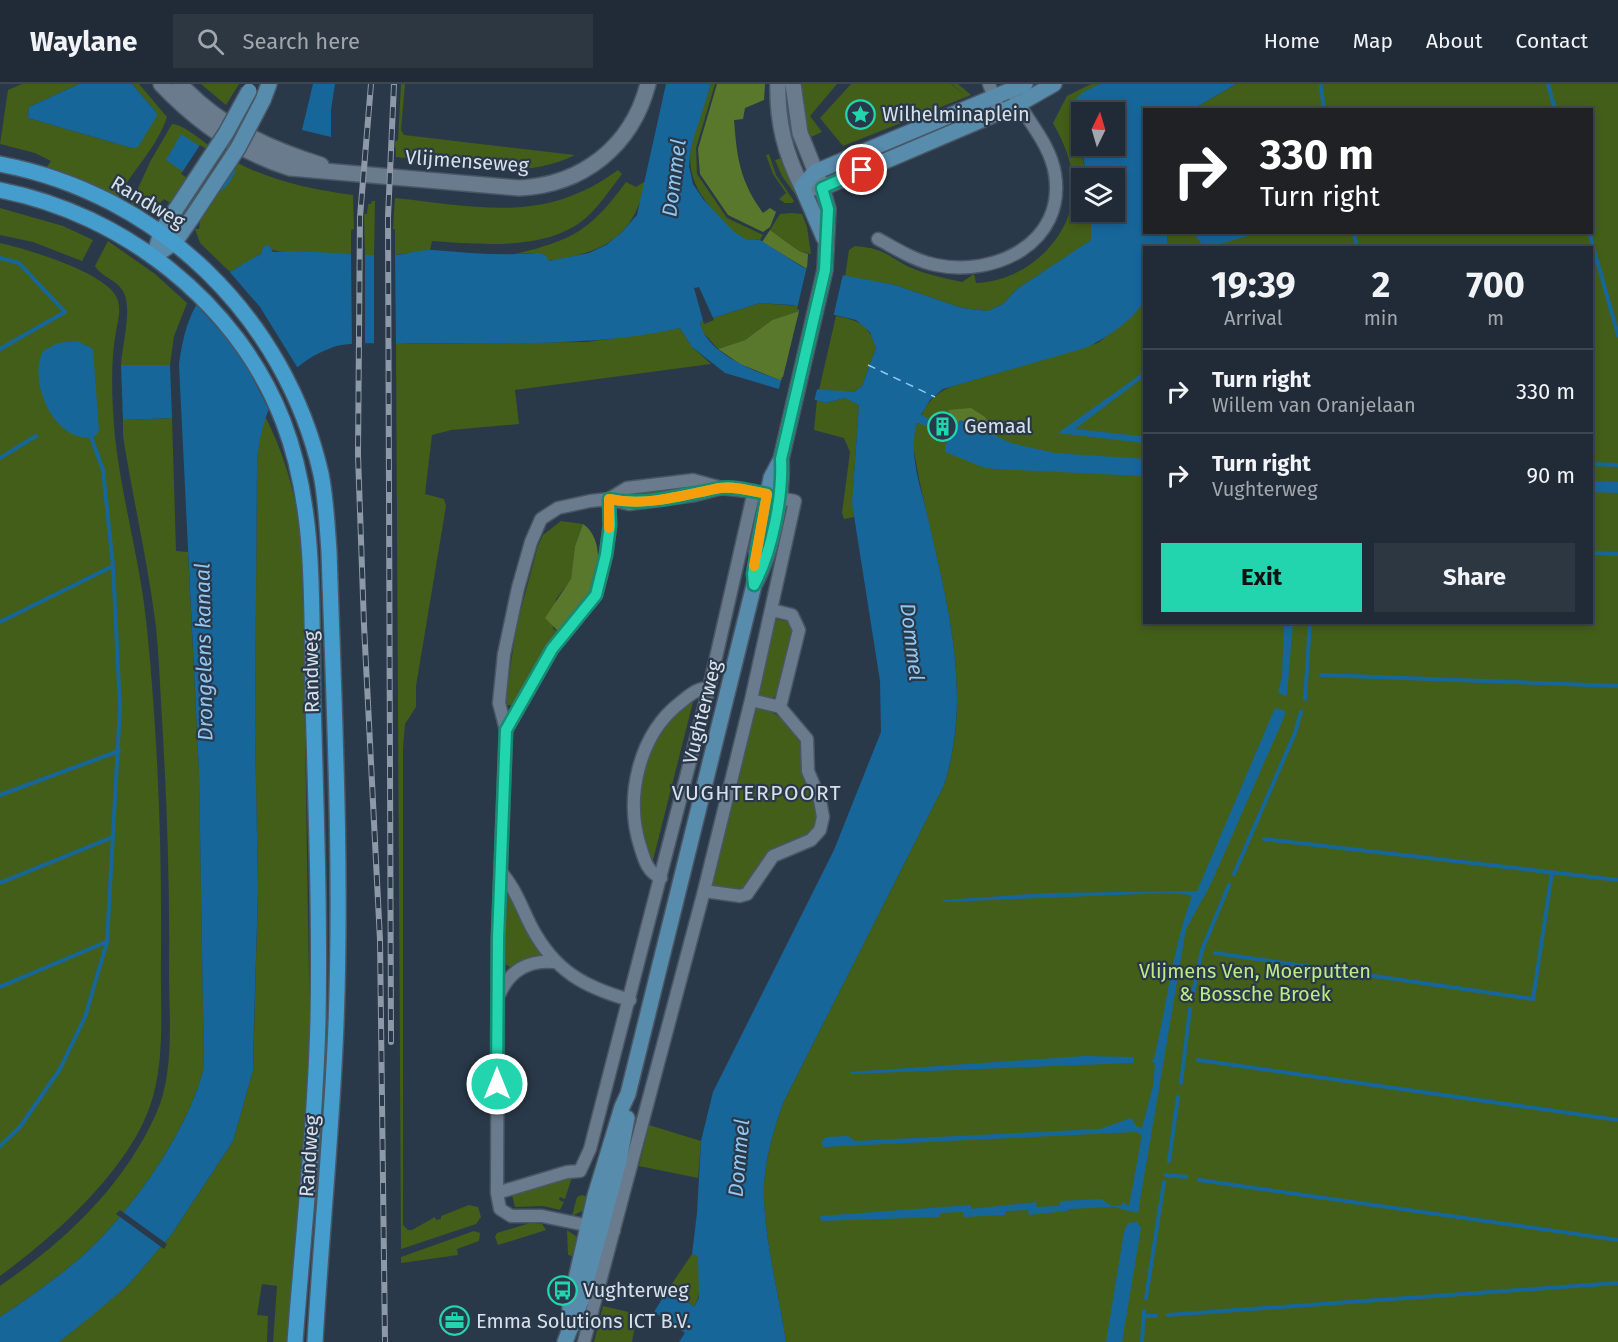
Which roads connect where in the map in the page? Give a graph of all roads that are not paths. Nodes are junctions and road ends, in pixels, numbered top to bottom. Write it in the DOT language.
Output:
graph roads {
  1 [pos="161,84"];
  2 [pos="180,84"];
  3 [pos="269,84"];
  4 [pos="648,84"];
  5 [pos="778,84"];
  6 [pos="793,84"];
  7 [pos="1054,84"];
  8 [pos="250,87"];
  9 [pos="1019,93"];
  10 [pos="995,98"];
  11 [pos="0,164"];
  12 [pos="340,171"];
  13 [pos="815,172"];
  14 [pos="802,187"];
  15 [pos="822,188"];
  16 [pos="0,190"];
  17 [pos="161,232"];
  18 [pos="878,238"];
  19 [pos="826,242"];
  20 [pos="175,243"];
  21 [pos="153,257"];
  22 [pos="767,494"];
  23 [pos="609,499"];
  24 [pos="763,547"];
  25 [pos="784,552"];
  26 [pos="772,610"];
  27 [pos="709,688"];
  28 [pos="751,700"];
  29 [pos="780,707"];
  30 [pos="506,730"];
  31 [pos="501,872"];
  32 [pos="661,878"];
  33 [pos="704,891"];
  34 [pos="553,962"];
  35 [pos="498,996"];
  36 [pos="630,1000"];
  37 [pos="497,1193"];
  38 [pos="601,1228"];
  39 [pos="296,1342"];
  40 [pos="315,1342"];
  41 [pos="565,1342"];
  42 [pos="584,1342"];
  1 -- 12 [label="street, Vlijmenseweg"];
  2 -- 12 [label="street, Vlijmenseweg"];
  3 -- 20 [label="main road, bridge"];
  4 -- 12 [label="street, Vlijmenseweg"];
  5 -- 14 [label="street"];
  6 -- 13 [label="street"];
  7 -- 9 [label="main road"];
  8 -- 17 [label="main road, bridge"];
  9 -- 10 [label="main road"];
  9 -- 18 [label="street"];
  10 -- 13 [label="main road"];
  10 -- 15 [label="main road"];
  11 -- 17 [label="main road, Randweg"];
  13 -- 14 [label="main road"];
  13 -- 15 [label="street"];
  14 -- 15 [label="street"];
  14 -- 19 [label="main road"];
  15 -- 19 [label="main road"];
  16 -- 21 [label="main road, Randweg"];
  17 -- 20 [label="main road, Randweg"];
  17 -- 21 [label="main road"];
  19 -- 22 [label="main road, Vughterweg"];
  20 -- 21 [label="main road"];
  20 -- 40 [label="main road, Randweg"];
  21 -- 39 [label="main road, Randweg"];
  22 -- 23 [label="street"];
  22 -- 24 [label="main road, Vughterweg"];
  22 -- 25 [label="street, Vughterweg"];
  22 -- 27 [label="street, Vughterweg"];
  23 -- 30 [label="street"];
  23 -- 30 [label="street"];
  24 -- 25 [label="street"];
  24 -- 38 [label="main road, Vughterweg"];
  25 -- 26 [label="street, Vughterweg"];
  26 -- 28 [label="street, Vughterweg"];
  26 -- 29 [label="street"];
  27 -- 32 [label="street, Vughterweg"];
  27 -- 32 [label="street, Vughterweg"];
  28 -- 29 [label="street"];
  28 -- 33 [label="street, Vughterweg"];
  29 -- 33 [label="street"];
  30 -- 31 [label="street"];
  31 -- 34 [label="street"];
  31 -- 35 [label="street"];
  32 -- 36 [label="street, Vughterweg"];
  33 -- 38 [label="street, Vughterweg"];
  34 -- 35 [label="street"];
  34 -- 36 [label="street"];
  35 -- 37 [label="street"];
  36 -- 37 [label="street, Vughterweg"];
  37 -- 38 [label="street"];
  38 -- 41 [label="main road, Vughterweg"];
  38 -- 42 [label="street"];
}
